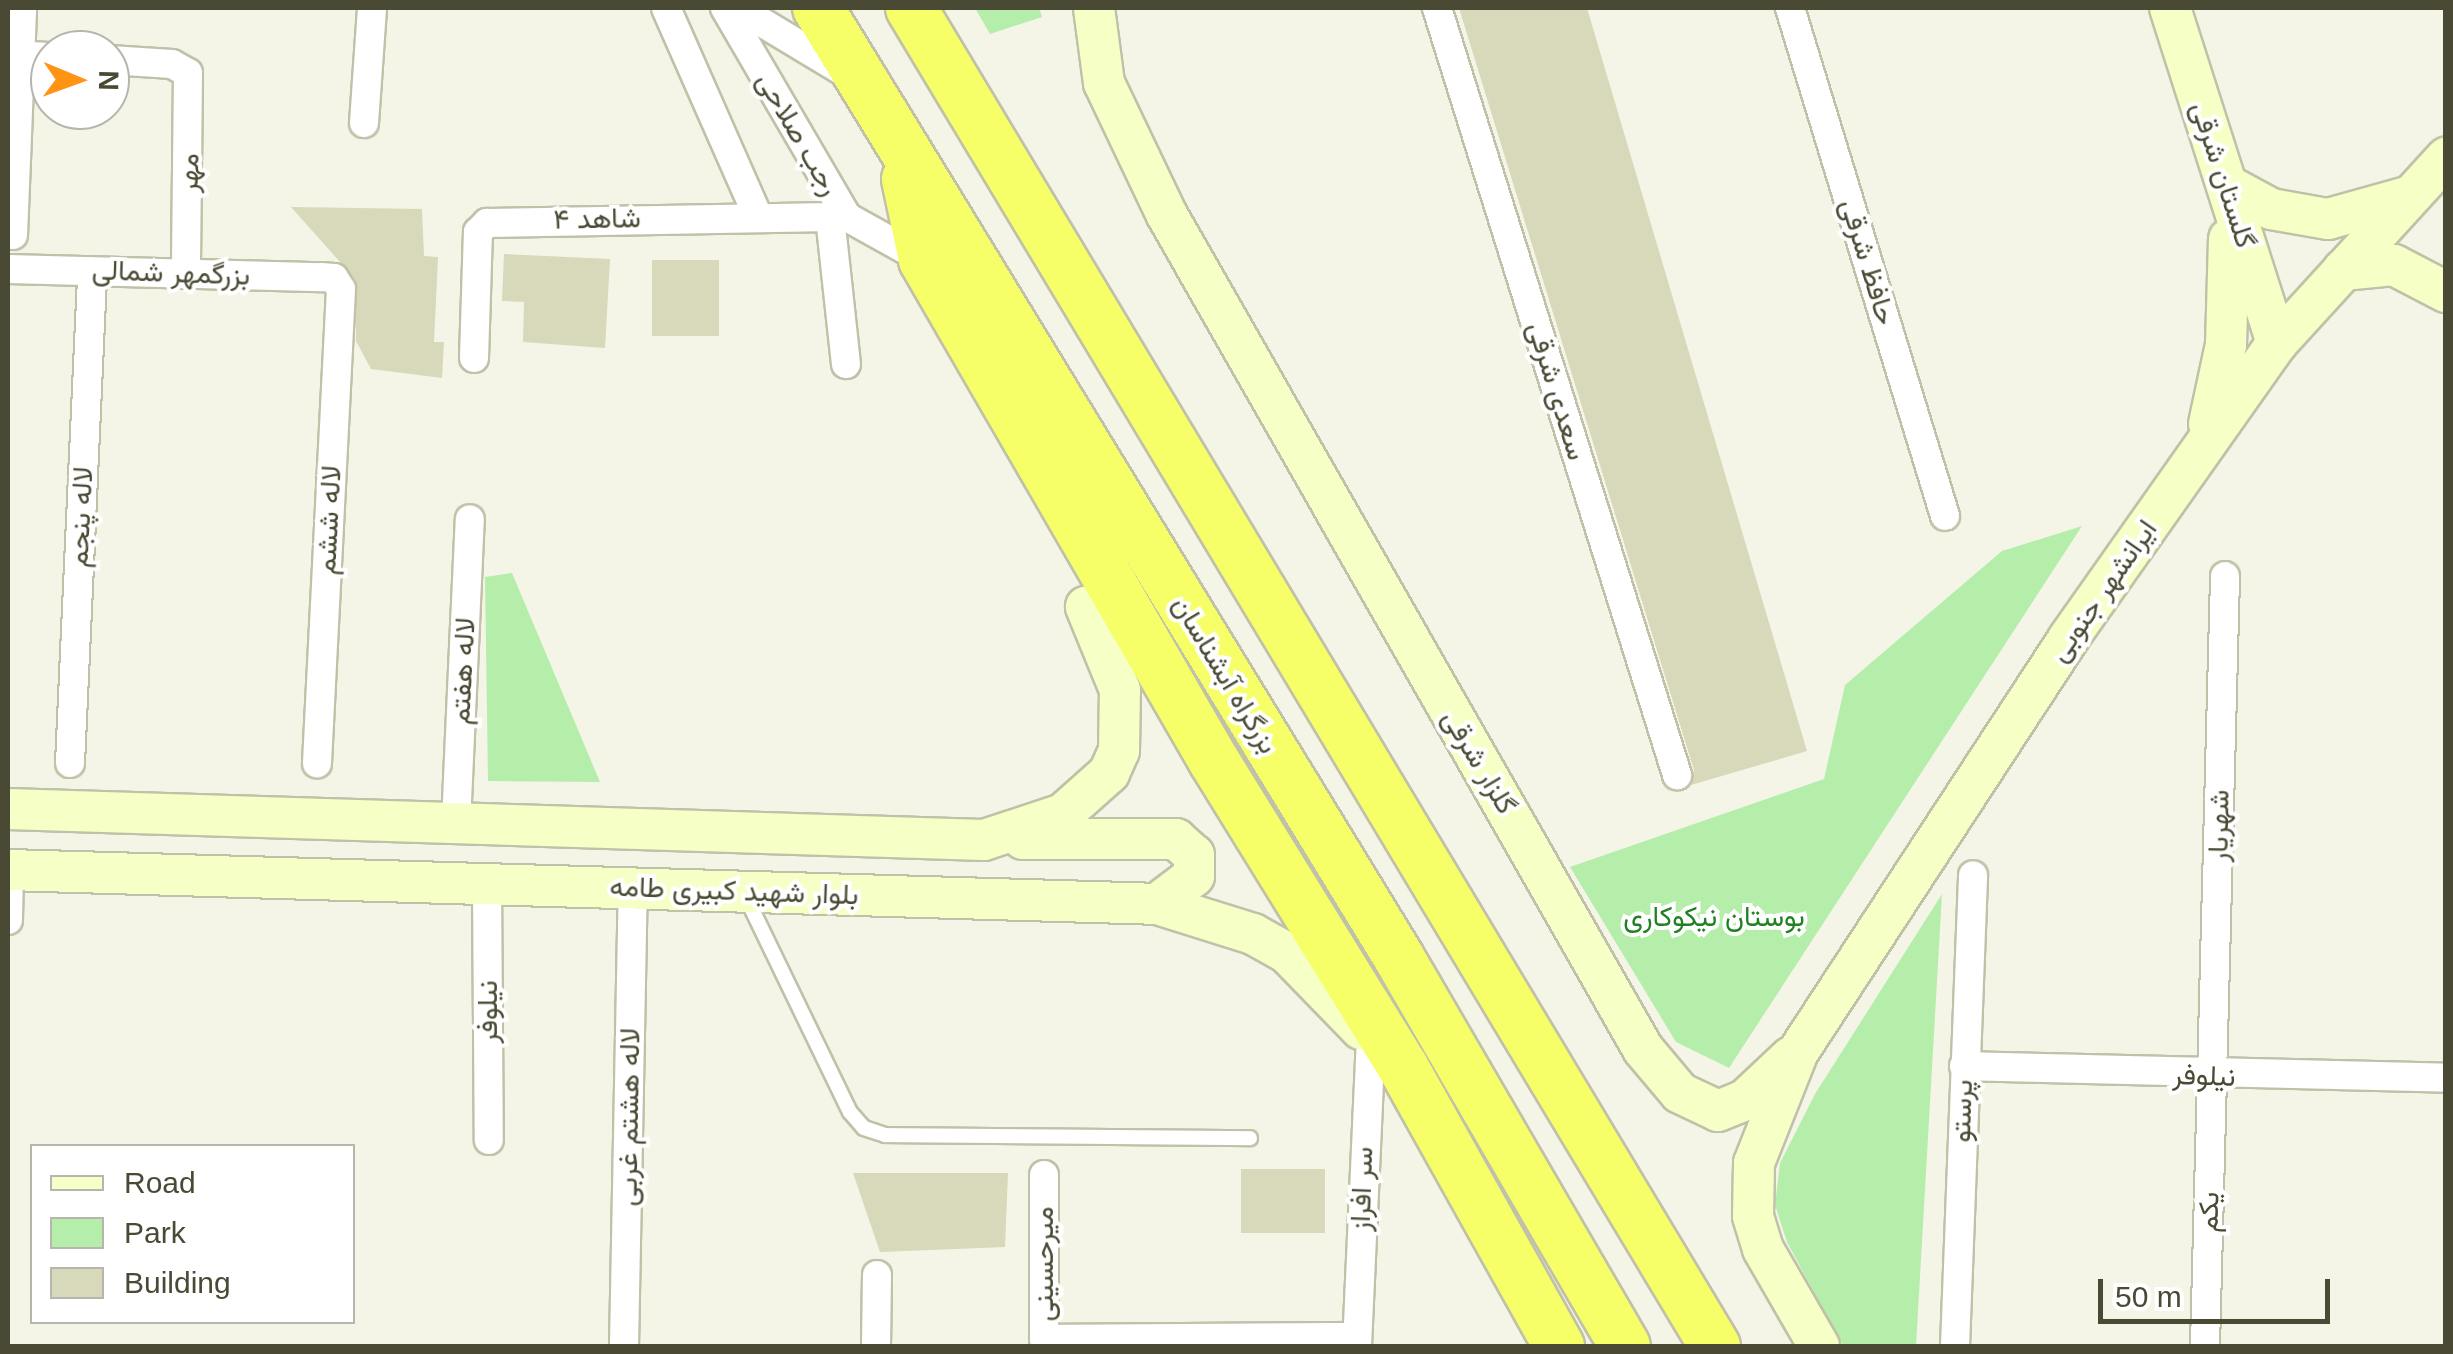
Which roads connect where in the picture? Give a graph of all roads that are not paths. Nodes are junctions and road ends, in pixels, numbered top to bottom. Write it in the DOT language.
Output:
graph roads {
  1 [pos="22,8"];
  2 [pos="372,8"];
  3 [pos="666,8"];
  4 [pos="725,8"];
  5 [pos="738,8"];
  6 [pos="818,8"];
  7 [pos="911,8"];
  8 [pos="1094,8"];
  9 [pos="1437,8"];
  10 [pos="1790,8"];
  11 [pos="2170,8"];
  12 [pos="14,55"];
  13 [pos="130,61"];
  14 [pos="862,82"];
  15 [pos="364,123"];
  16 [pos="899,144"];
  17 [pos="2446,158"];
  18 [pos="2227,185"];
  19 [pos="2410,196"];
  20 [pos="758,217"];
  21 [pos="838,217"];
  22 [pos="13,235"];
  23 [pos="924,260"];
  24 [pos="8,269"];
  25 [pos="2343,270"];
  26 [pos="92,271"];
  27 [pos="186,274"];
  28 [pos="334,278"];
  29 [pos="2446,292"];
  30 [pos="996,300"];
  31 [pos="2277,343"];
  32 [pos="474,358"];
  33 [pos="846,364"];
  34 [pos="2201,452"];
  35 [pos="1945,516"];
  36 [pos="470,518"];
  37 [pos="2224,576"];
  38 [pos="1086,607"];
  39 [pos="70,762"];
  40 [pos="317,764"];
  41 [pos="1677,775"];
  42 [pos="8,809"];
  43 [pos="456,823"];
  44 [pos="984,840"];
  45 [pos="8,870"];
  46 [pos="1972,875"];
  47 [pos="487,884"];
  48 [pos="633,888"];
  49 [pos="743,891"];
  50 [pos="1157,904"];
  51 [pos="8,920"];
  52 [pos="1798,1052"];
  53 [pos="1387,1054"];
  54 [pos="1964,1066"];
  55 [pos="2213,1077"];
  56 [pos="2446,1078"];
  57 [pos="1250,1138"];
  58 [pos="489,1140"];
  59 [pos="1044,1175"];
  60 [pos="878,1275"];
  61 [pos="1357,1342"];
  62 [pos="624,1346"];
  63 [pos="876,1346"];
  64 [pos="1559,1346"];
  65 [pos="1625,1346"];
  66 [pos="1715,1346"];
  67 [pos="1819,1346"];
  68 [pos="1956,1346"];
  69 [pos="2204,1346"];
  1 -- 12 [label="street"];
  2 -- 15 [label="street"];
  3 -- 20 [label="street"];
  4 -- 21 [label="street, رجب صلاحی"];
  5 -- 14 [label="street"];
  6 -- 14 [label="highway, بزرگراه آبشناسان"];
  7 -- 66 [label="highway"];
  8 -- 52 [label="street, گلزار شرقی"];
  9 -- 41 [label="street, سعدی شرقی"];
  10 -- 35 [label="street, حافظ شرقی"];
  11 -- 18 [label="street, گلستان شرقی"];
  12 -- 22 [label="street"];
  13 -- 27 [label="street, مهر"];
  14 -- 16 [label="highway, بزرگراه آبشناسان"];
  16 -- 23 [label="highway"];
  16 -- 30 [label="highway, بزرگراه آبشناسان"];
  17 -- 19 [label="street, ایرانشهر جنوبی"];
  18 -- 19 [label="street"];
  18 -- 31 [label="street, گلستان شرقی"];
  18 -- 34 [label="street"];
  19 -- 25 [label="street, ایرانشهر جنوبی"];
  20 -- 21 [label="street, شاهد ۴"];
  20 -- 32 [label="street, شاهد ۴"];
  21 -- 23 [label="street, رجب صلاحی"];
  21 -- 33 [label="street"];
  23 -- 30 [label="street, رجب صلاحی"];
  23 -- 38 [label="highway"];
  23 -- 53 [label="highway"];
  24 -- 26 [label="street, بزرگمهر شمالی"];
  25 -- 29 [label="street"];
  25 -- 31 [label="street, ایرانشهر جنوبی"];
  26 -- 27 [label="street, بزرگمهر شمالی"];
  26 -- 39 [label="street, لاله پنجم"];
  27 -- 28 [label="street, بزرگمهر شمالی"];
  28 -- 40 [label="street, لاله ششم"];
  30 -- 65 [label="highway, بزرگراه آبشناسان"];
  31 -- 34 [label="street, ایرانشهر جنوبی"];
  34 -- 52 [label="street, ایرانشهر جنوبی"];
  36 -- 43 [label="street, لاله هفتم"];
  37 -- 55 [label="street, شهریار"];
  38 -- 44 [label="street"];
  42 -- 43 [label="street"];
  43 -- 44 [label="street"];
  44 -- 50 [label="street"];
  45 -- 47 [label="street, بلوار شهید کبیری طامه"];
  45 -- 51 [label="street"];
  46 -- 54 [label="street, پرستو"];
  47 -- 48 [label="street, بلوار شهید کبیری طامه"];
  47 -- 58 [label="street, نیلوفر"];
  48 -- 49 [label="street, بلوار شهید کبیری طامه"];
  48 -- 62 [label="street, لاله هشتم غربی"];
  49 -- 50 [label="street, بلوار شهید کبیری طامه"];
  49 -- 57 [label="lane"];
  50 -- 53 [label="street, بلوار شهید کبیری طامه"];
  52 -- 67 [label="street"];
  53 -- 61 [label="street, سر افراز"];
  53 -- 64 [label="highway"];
  54 -- 55 [label="street, نیلوفر"];
  54 -- 68 [label="street, پرستو"];
  55 -- 56 [label="street, نیلوفر"];
  55 -- 69 [label="street, یکم"];
  59 -- 61 [label="street, میرحسینی"];
  60 -- 63 [label="street"];
}
